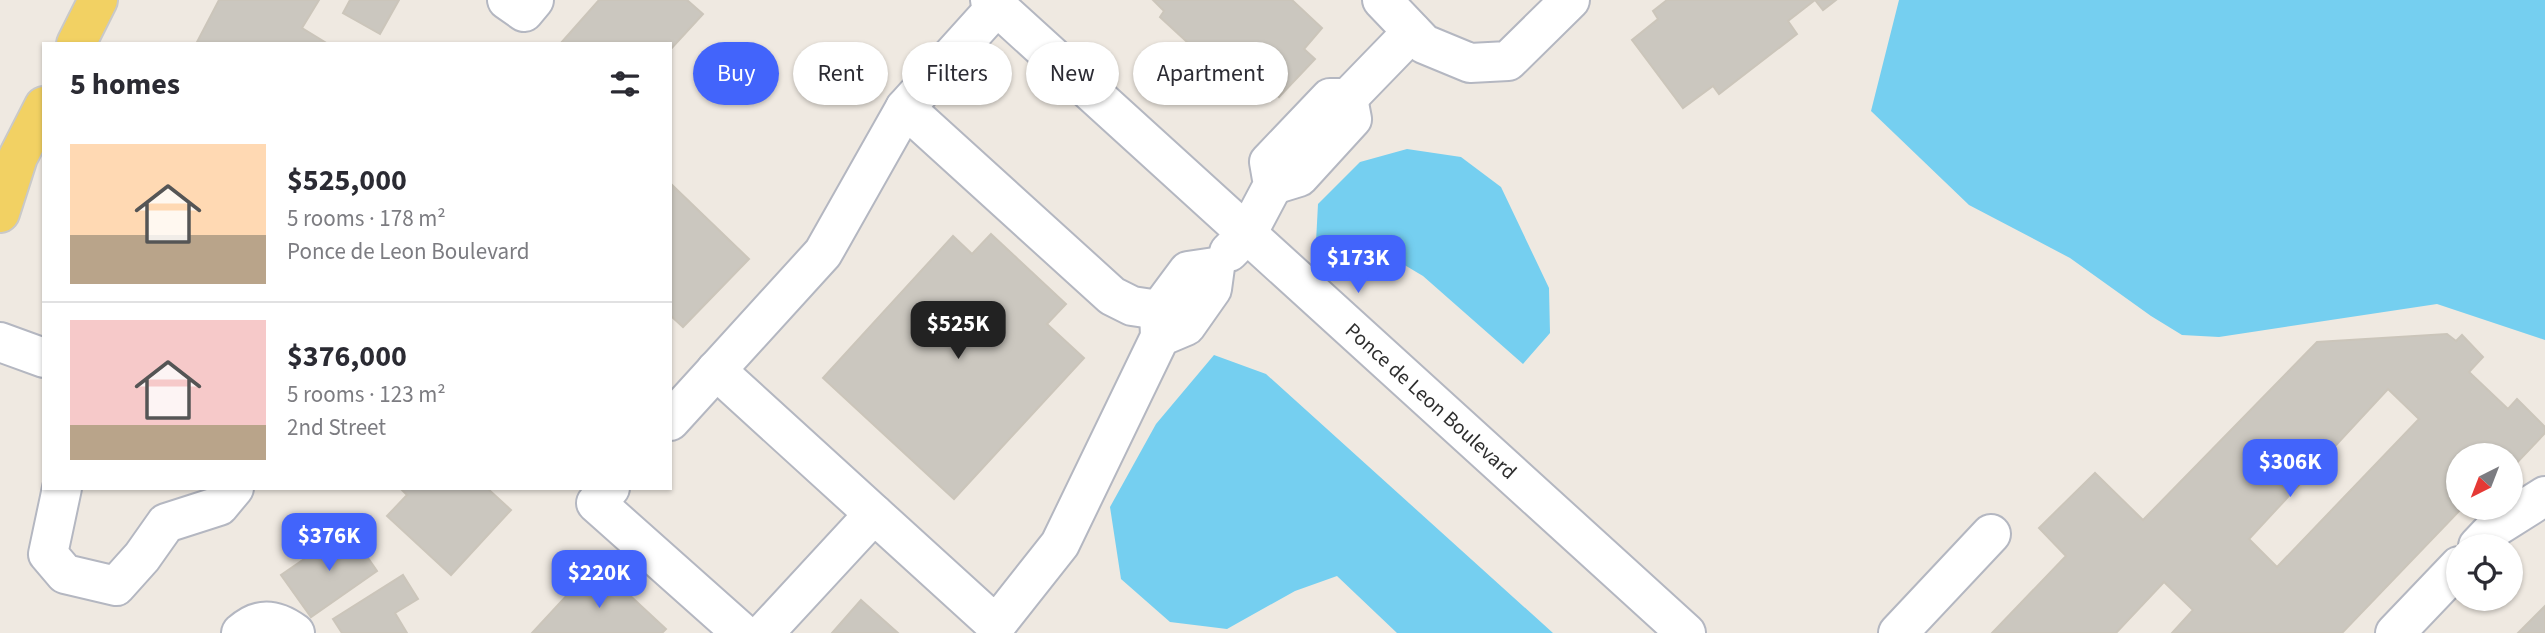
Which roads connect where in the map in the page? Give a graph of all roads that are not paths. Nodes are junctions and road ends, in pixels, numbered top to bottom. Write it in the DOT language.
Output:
graph roads {
  1 [pos="98,0"];
  2 [pos="508,0"];
  3 [pos="534,0"];
  4 [pos="1382,0"];
  5 [pos="1570,0"];
  6 [pos="993,3"];
  7 [pos="1412,32"];
  8 [pos="77,42"];
  9 [pos="905,108"];
  10 [pos="42,109"];
  11 [pos="9,153"];
  12 [pos="0,213"];
  13 [pos="1247,234"];
  14 [pos="1160,324"];
  15 [pos="0,342"];
  16 [pos="42,357"];
  17 [pos="716,370"];
  18 [pos="672,419"];
  19 [pos="62,490"];
  20 [pos="232,490"];
  21 [pos="608,490"];
  22 [pos="2545,496"];
  23 [pos="874,514"];
  24 [pos="1991,534"];
  25 [pos="2489,534"];
  26 [pos="2446,580"];
  27 [pos="993,629"];
  28 [pos="742,633"];
  29 [pos="764,633"];
  30 [pos="1686,633"];
  31 [pos="1898,633"];
  32 [pos="2395,633"];
  1 -- 8 [label="main road"];
  2 -- 3 [label="street"];
  4 -- 7 [label="street"];
  5 -- 7 [label="street"];
  6 -- 9 [label="street"];
  6 -- 13 [label="street, Ponce de Leon Boulevard"];
  7 -- 13 [label="street"];
  9 -- 14 [label="street"];
  9 -- 17 [label="street"];
  10 -- 11 [label="main road"];
  11 -- 12 [label="main road"];
  13 -- 14 [label="street"];
  13 -- 30 [label="street, Ponce de Leon Boulevard"];
  14 -- 27 [label="street"];
  15 -- 16 [label="street"];
  17 -- 18 [label="street"];
  17 -- 23 [label="street"];
  19 -- 20 [label="street"];
  21 -- 28 [label="street"];
  22 -- 25 [label="street"];
  23 -- 27 [label="street"];
  23 -- 29 [label="street"];
  24 -- 31 [label="street"];
  26 -- 32 [label="street"];
}
